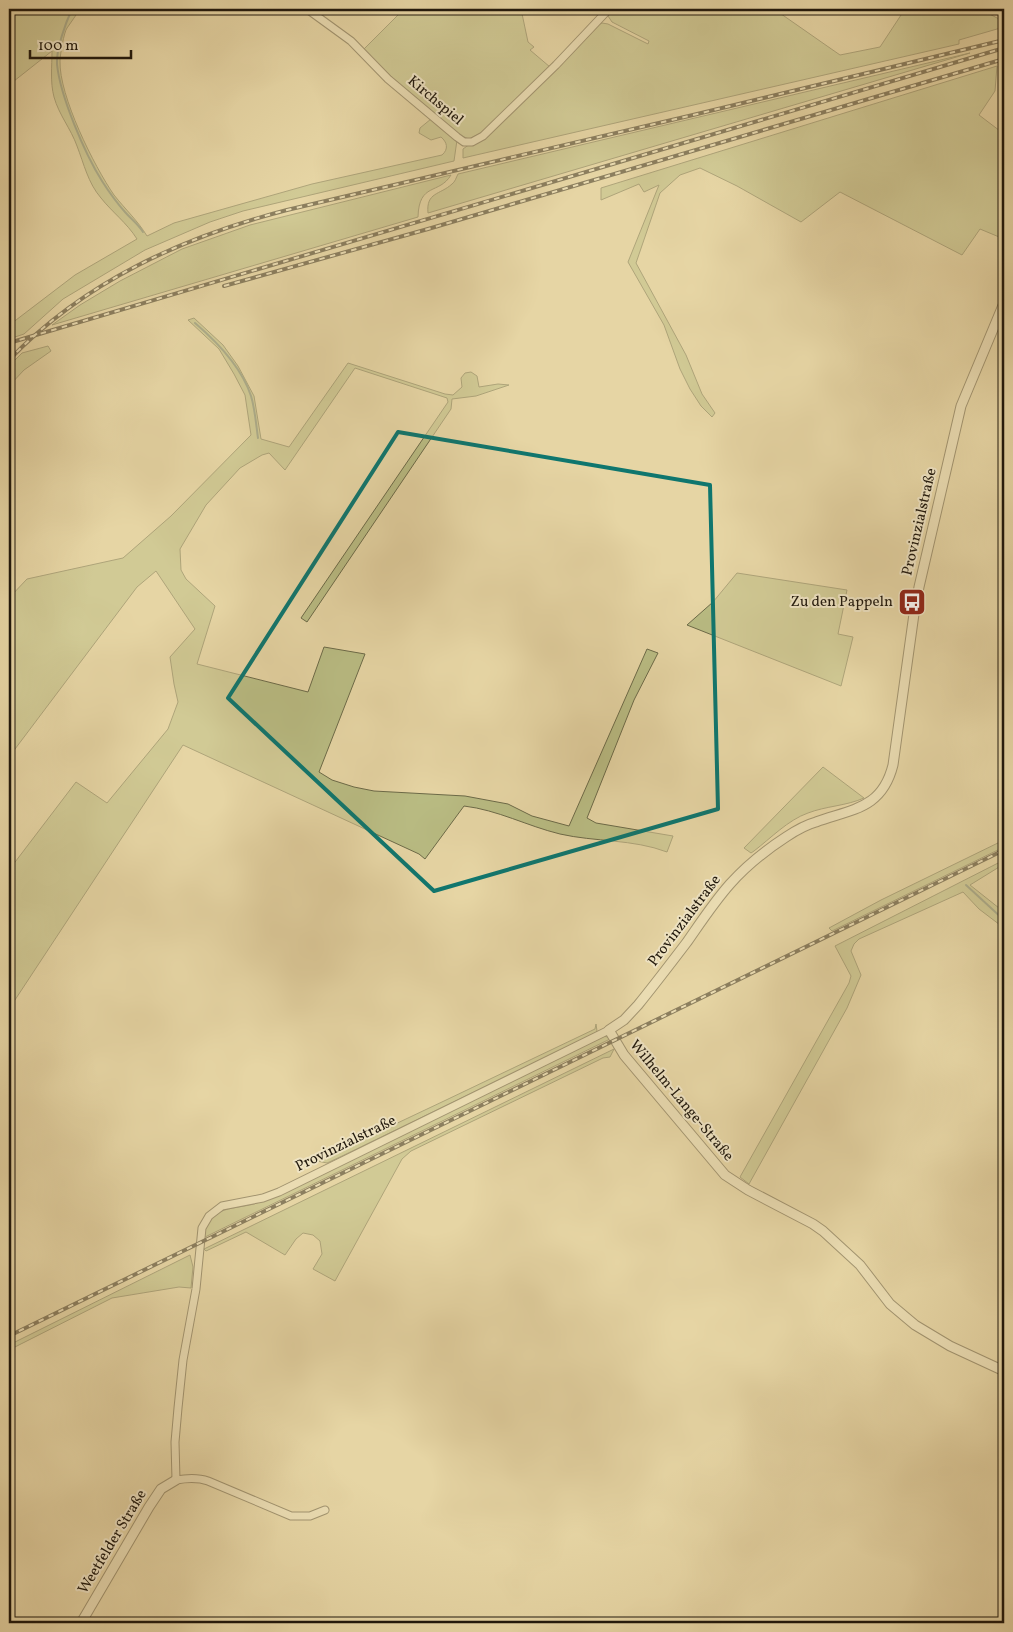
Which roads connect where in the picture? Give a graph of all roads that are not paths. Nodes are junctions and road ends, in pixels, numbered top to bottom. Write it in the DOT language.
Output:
graph roads {
  1 [pos="306,9"];
  2 [pos="609,9"];
  3 [pos="1004,303"];
  4 [pos="609,1030"];
  5 [pos="1004,1371"];
  6 [pos="176,1480"];
  7 [pos="325,1510"];
  8 [pos="81,1623"];
  1 -- 2 [label="street, Kirchspiel"];
  3 -- 4 [label="street, Provinzialstraße"];
  4 -- 5 [label="street, Wilhelm-Lange-Straße"];
  4 -- 6 [label="street, Provinzialstraße"];
  6 -- 7 [label="street"];
  6 -- 8 [label="street, Weetfelder Straße"];
}
